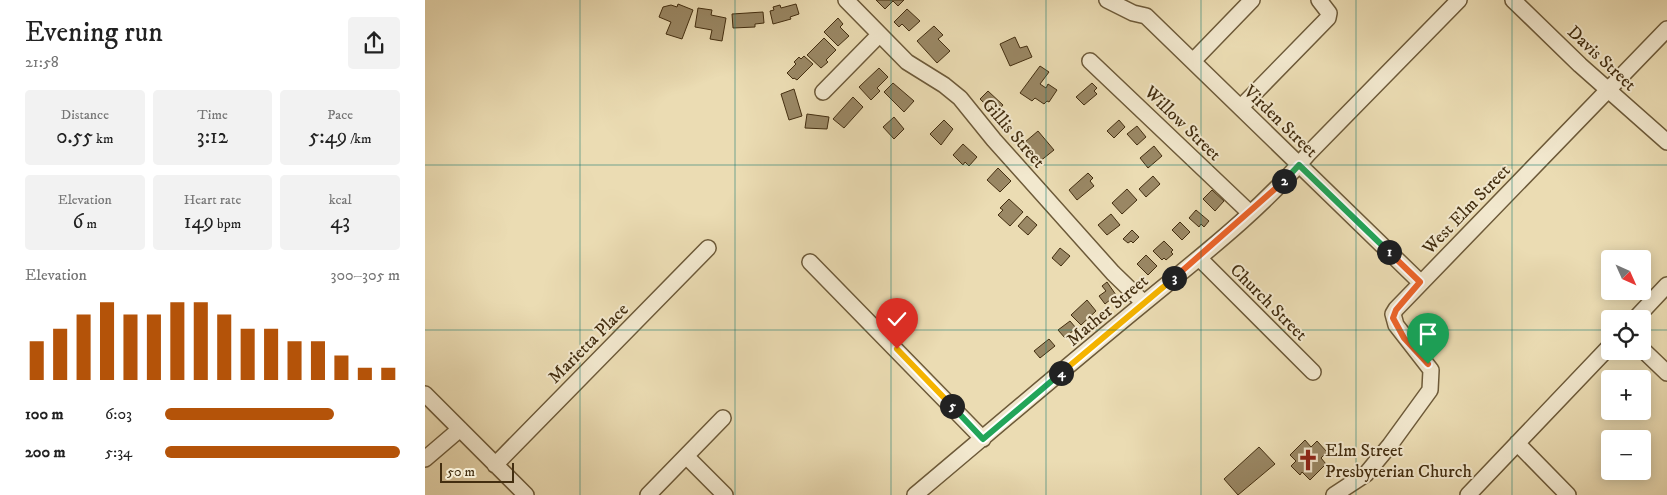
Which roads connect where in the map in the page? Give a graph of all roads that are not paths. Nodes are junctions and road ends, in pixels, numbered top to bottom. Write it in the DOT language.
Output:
graph roads {
  1 [pos="846,0"];
  2 [pos="1107,0"];
  3 [pos="1252,0"];
  4 [pos="1319,0"];
  5 [pos="1459,0"];
  6 [pos="1513,0"];
  7 [pos="1667,29"];
  8 [pos="879,35"];
  9 [pos="1090,60"];
  10 [pos="1193,61"];
  11 [pos="1608,90"];
  12 [pos="823,92"];
  13 [pos="1241,107"];
  14 [pos="1667,142"];
  15 [pos="1299,165"];
  16 [pos="1250,213"];
  17 [pos="708,248"];
  18 [pos="1199,258"];
  19 [pos="810,262"];
  20 [pos="1420,282"];
  21 [pos="1667,285"];
  22 [pos="1144,303"];
  23 [pos="1643,310"];
  24 [pos="1601,355"];
  25 [pos="1651,358"];
  26 [pos="1313,372"];
  27 [pos="1667,373"];
  28 [pos="425,394"];
  29 [pos="723,418"];
  30 [pos="460,429"];
  31 [pos="983,439"];
  32 [pos="1517,443"];
  33 [pos="686,456"];
  34 [pos="425,460"];
  35 [pos="495,465"];
  36 [pos="919,494"];
  37 [pos="526,495"];
  38 [pos="648,495"];
  39 [pos="725,495"];
  40 [pos="1333,495"];
  41 [pos="1468,495"];
  42 [pos="1569,495"];
  1 -- 8 [label="street, Gillis Street"];
  2 -- 10 [label="street, Virden Street"];
  3 -- 10 [label="street"];
  4 -- 13 [label="street"];
  5 -- 15 [label="street, Mather Street"];
  6 -- 11 [label="street, Davis Street"];
  7 -- 11 [label="street, West Elm Street"];
  8 -- 12 [label="street"];
  8 -- 22 [label="street, Gillis Street"];
  9 -- 16 [label="street, Willow Street"];
  10 -- 13 [label="street, Virden Street"];
  11 -- 14 [label="street, Davis Street"];
  11 -- 20 [label="street, West Elm Street"];
  13 -- 15 [label="street, Virden Street"];
  15 -- 16 [label="street, Mather Street"];
  15 -- 20 [label="street, Virden Street"];
  16 -- 18 [label="street, Mather Street"];
  17 -- 35 [label="street, Marietta Place"];
  18 -- 22 [label="street, Mather Street"];
  18 -- 26 [label="street, Church Street"];
  19 -- 31 [label="street"];
  20 -- 40 [label="street, West Elm Street"];
  21 -- 23 [label="street"];
  22 -- 31 [label="street, Mather Street"];
  24 -- 32 [label="street"];
  25 -- 27 [label="street"];
  28 -- 30 [label="street"];
  29 -- 33 [label="street"];
  30 -- 34 [label="street"];
  30 -- 35 [label="street"];
  31 -- 36 [label="street, Mather Street"];
  32 -- 41 [label="street"];
  32 -- 42 [label="street"];
  33 -- 38 [label="street"];
  33 -- 39 [label="street"];
  35 -- 37 [label="street"];
}
